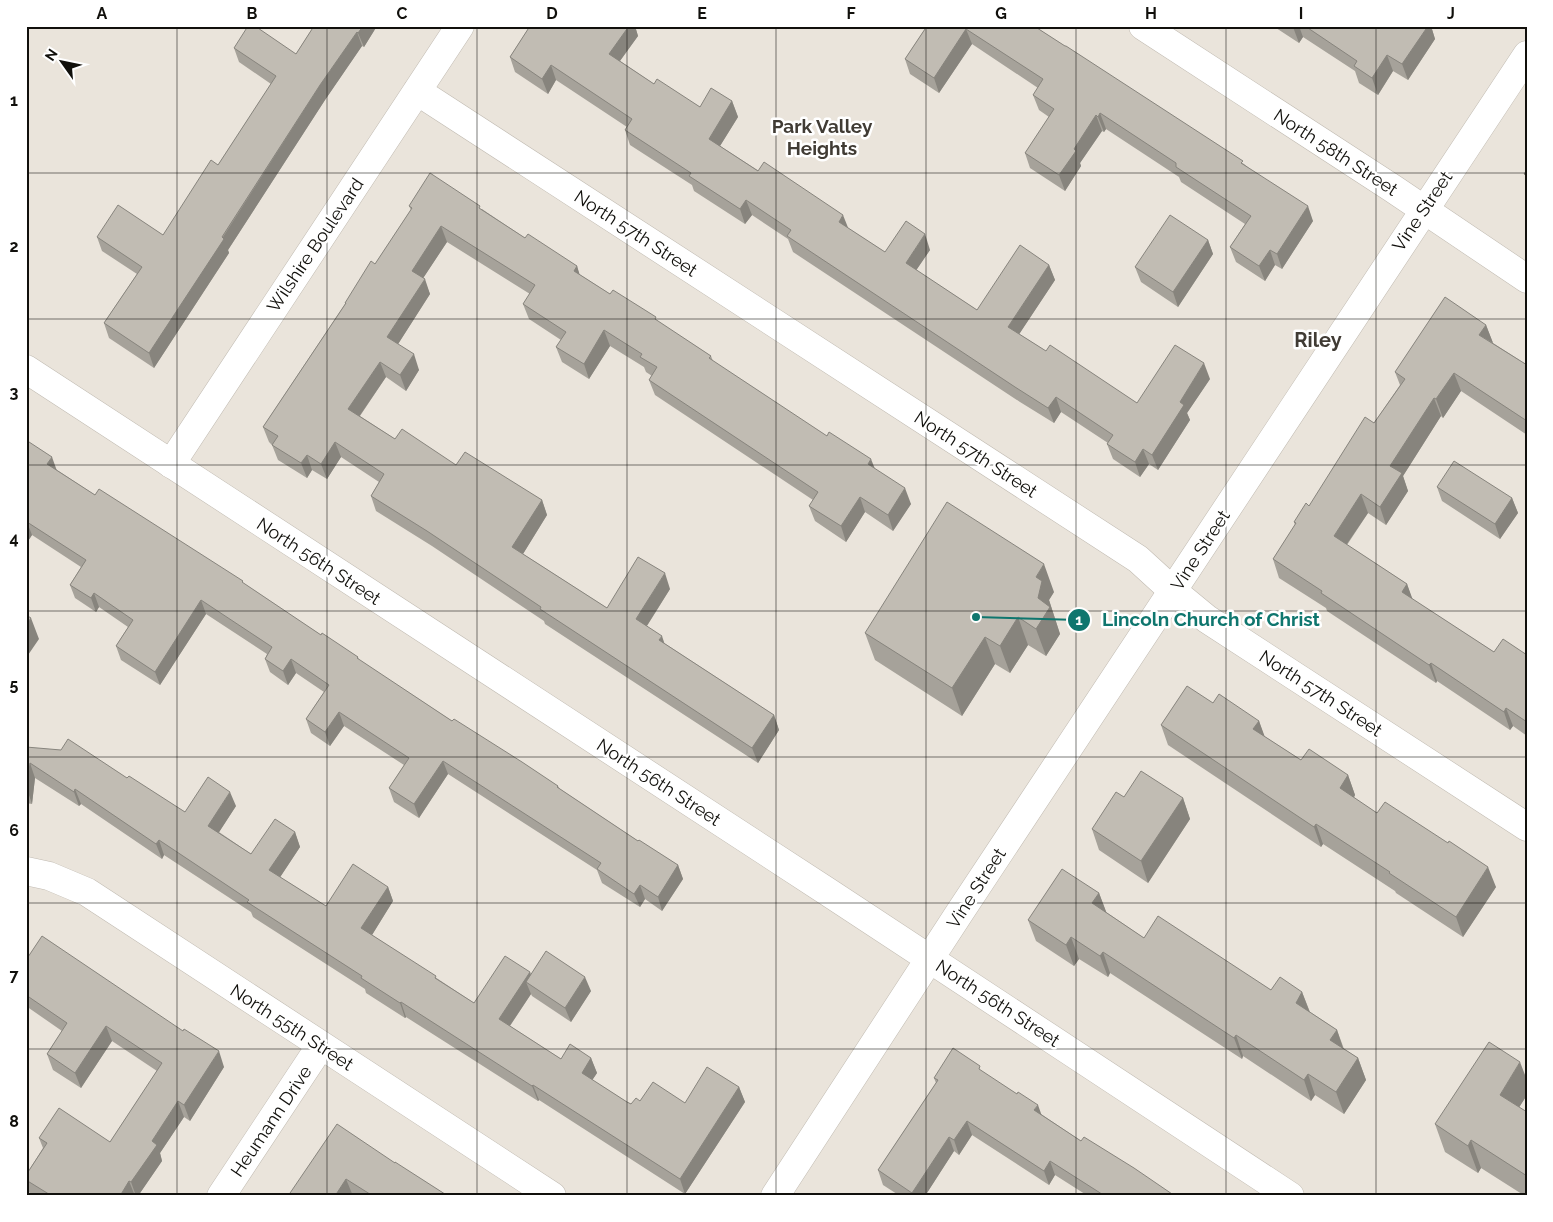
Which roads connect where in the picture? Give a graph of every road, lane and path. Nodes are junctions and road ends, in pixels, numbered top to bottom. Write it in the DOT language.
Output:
graph roads {
  1 [pos="460,26"];
  2 [pos="1143,26"];
  3 [pos="1527,55"];
  4 [pos="417,91"];
  5 [pos="1424,209"];
  6 [pos="1527,279"];
  7 [pos="26,369"];
  8 [pos="171,464"];
  9 [pos="1173,591"];
  10 [pos="1527,827"];
  11 [pos="26,871"];
  12 [pos="930,959"];
  13 [pos="321,1045"];
  14 [pos="221,1196"];
  15 [pos="552,1196"];
  16 [pos="775,1196"];
  17 [pos="1290,1196"];
  1 -- 4 [label="street, Wilshire Boulevard"];
  2 -- 5 [label="street, North 58th Street"];
  3 -- 5 [label="street, Vine Street"];
  4 -- 8 [label="street, Wilshire Boulevard"];
  4 -- 9 [label="street, North 57th Street"];
  5 -- 6 [label="street, North 58th Street"];
  5 -- 9 [label="street, Vine Street"];
  7 -- 8 [label="street, North 56th Street"];
  8 -- 12 [label="street, North 56th Street"];
  9 -- 10 [label="street, North 57th Street"];
  9 -- 12 [label="street, Vine Street"];
  11 -- 13 [label="street, North 55th Street"];
  12 -- 16 [label="street, Vine Street"];
  12 -- 17 [label="street, North 56th Street"];
  13 -- 14 [label="street, Heumann Drive"];
  13 -- 15 [label="street, North 55th Street"];
}
